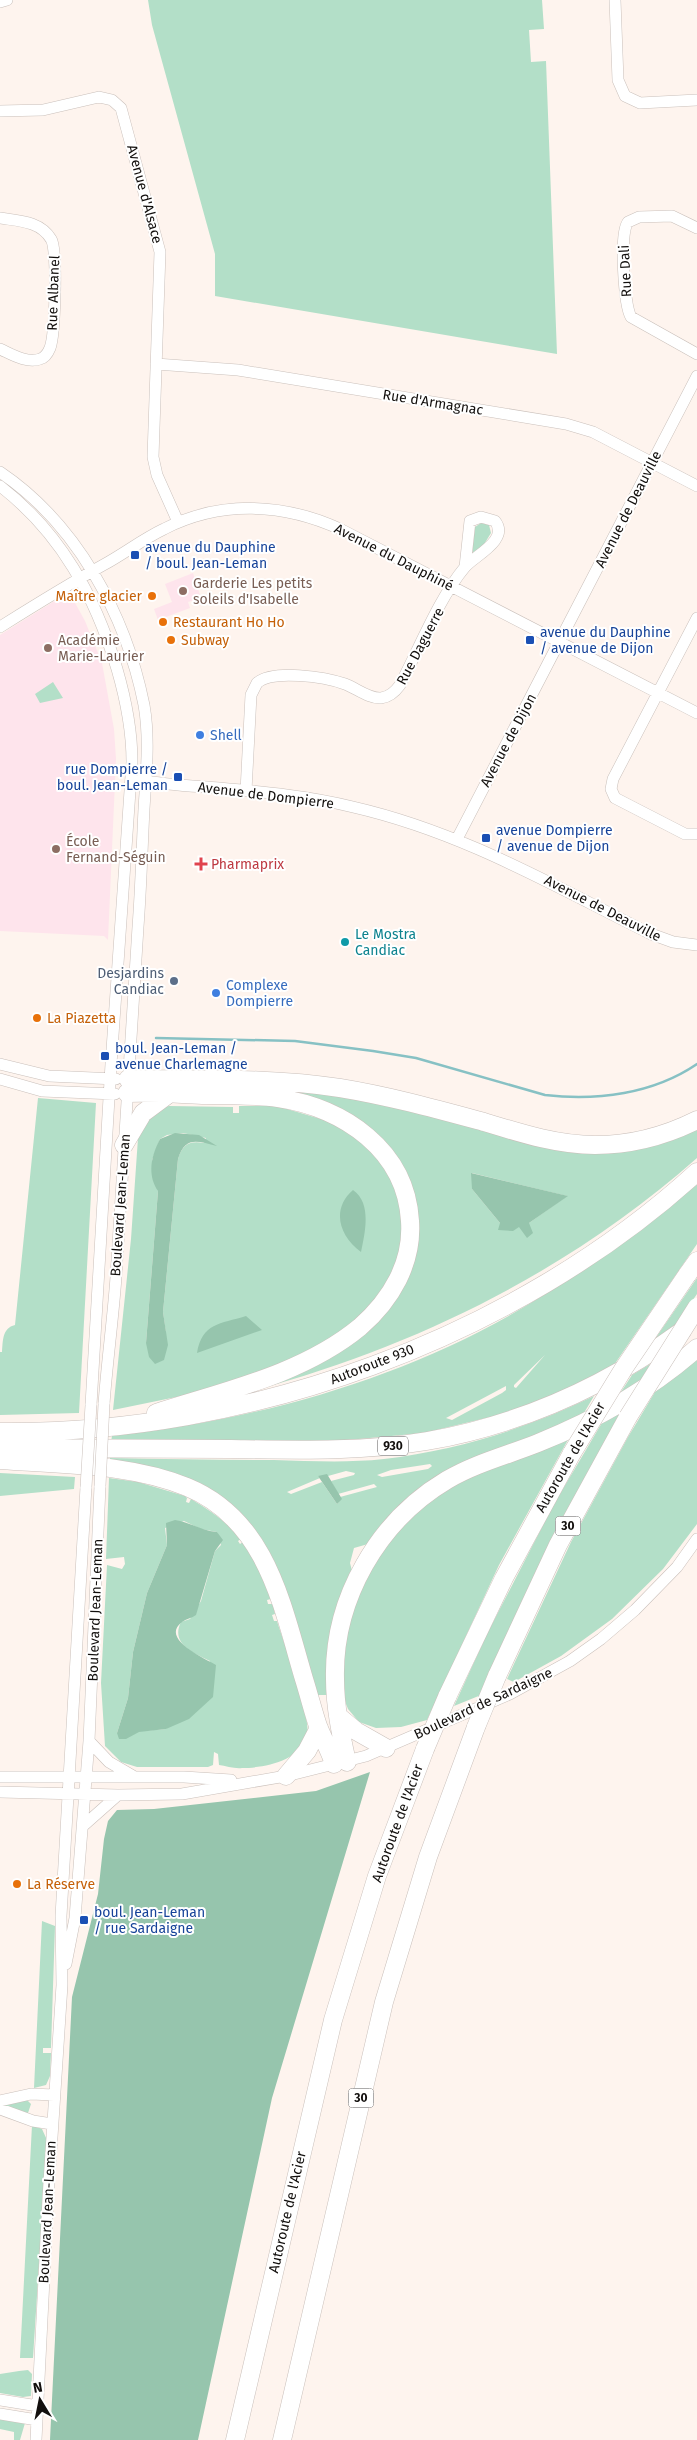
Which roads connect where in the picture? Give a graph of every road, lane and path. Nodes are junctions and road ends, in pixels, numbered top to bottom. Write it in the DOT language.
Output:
graph roads {
  1 [pos="7,0"];
  2 [pos="616,0"];
  3 [pos="0,2"];
  4 [pos="697,100"];
  5 [pos="0,110"];
  6 [pos="0,218"];
  7 [pos="697,228"];
  8 [pos="0,349"];
  9 [pos="697,354"];
  10 [pos="156,364"];
  11 [pos="697,376"];
  12 [pos="652,463"];
  13 [pos="0,472"];
  14 [pos="0,486"];
  15 [pos="697,486"];
  16 [pos="178,522"];
  17 [pos="465,567"];
  18 [pos="91,570"];
  19 [pos="80,577"];
  20 [pos="452,587"];
  21 [pos="697,618"];
  22 [pos="0,627"];
  23 [pos="559,642"];
  24 [pos="658,692"];
  25 [pos="697,713"];
  26 [pos="131,778"];
  27 [pos="146,781"];
  28 [pos="246,790"];
  29 [pos="697,834"];
  30 [pos="457,838"];
  31 [pos="697,944"];
  32 [pos="0,1064"];
  33 [pos="110,1078"];
  34 [pos="0,1079"];
  35 [pos="122,1089"];
  36 [pos="170,1093"];
  37 [pos="697,1120"];
  38 [pos="124,1146"];
  39 [pos="697,1172"];
  40 [pos="692,1268"];
  41 [pos="697,1307"];
  42 [pos="697,1320"];
  43 [pos="697,1348"];
  44 [pos="107,1428"];
  45 [pos="0,1432"];
  46 [pos="0,1448"];
  47 [pos="0,1460"];
  48 [pos="697,1539"];
  49 [pos="338,1716"];
  50 [pos="319,1728"];
  51 [pos="89,1740"];
  52 [pos="386,1748"];
  53 [pos="340,1763"];
  54 [pos="286,1776"];
  55 [pos="0,1777"];
  56 [pos="69,1777"];
  57 [pos="87,1777"];
  58 [pos="135,1777"];
  59 [pos="253,1781"];
  60 [pos="0,1792"];
  61 [pos="68,1792"];
  62 [pos="85,1794"];
  63 [pos="118,1795"];
  64 [pos="83,1826"];
  65 [pos="62,1985"];
  66 [pos="54,2095"];
  67 [pos="0,2101"];
  68 [pos="0,2109"];
  69 [pos="52,2124"];
  70 [pos="0,2400"];
  71 [pos="38,2406"];
  72 [pos="0,2414"];
  73 [pos="37,2420"];
  74 [pos="36,2440"];
  75 [pos="235,2440"];
  76 [pos="282,2440"];
  1 -- 3 [label="street"];
  2 -- 4 [label="street"];
  5 -- 10 [label="street, Avenue d'Alsace"];
  6 -- 8 [label="street, Rue Albanel"];
  7 -- 9 [label="street, Rue Dali"];
  10 -- 12 [label="street, Rue d'Armagnac"];
  10 -- 16 [label="street, Avenue d'Alsace"];
  11 -- 12 [label="street, Avenue de Deauville"];
  12 -- 15 [label="street, Rue d'Armagnac"];
  12 -- 23 [label="street, Avenue de Deauville"];
  13 -- 18 [label="street, Boulevard Jean-Leman"];
  14 -- 19 [label="street, Boulevard Jean-Leman"];
  16 -- 18 [label="street, Avenue du Dauphiné"];
  16 -- 20 [label="street, Avenue du Dauphiné"];
  17 -- 20 [label="street"];
  18 -- 19 [label="street, Avenue du Dauphiné"];
  18 -- 27 [label="street, Boulevard Jean-Leman"];
  19 -- 22 [label="street, Avenue du Dauphiné"];
  19 -- 26 [label="street, Boulevard Jean-Leman"];
  20 -- 23 [label="street, Avenue du Dauphiné"];
  20 -- 28 [label="street, Rue Daguerre"];
  21 -- 24 [label="street"];
  23 -- 24 [label="street, Avenue du Dauphiné"];
  23 -- 30 [label="street, Avenue de Dijon"];
  24 -- 25 [label="street, Avenue du Dauphiné"];
  24 -- 29 [label="street"];
  26 -- 27 [label="street, Avenue de Dompierre"];
  26 -- 33 [label="street, Boulevard Jean-Leman"];
  27 -- 28 [label="street, Avenue de Dompierre"];
  27 -- 35 [label="street, Boulevard Jean-Leman"];
  28 -- 30 [label="street, Avenue de Dompierre"];
  30 -- 31 [label="street, Avenue de Deauville"];
  32 -- 33 [label="street"];
  33 -- 35 [label="street"];
  33 -- 35 [label="street, Boulevard Jean-Leman"];
  34 -- 35 [label="street"];
  35 -- 36 [label="highway"];
  35 -- 37 [label="highway"];
  35 -- 38 [label="street, Boulevard Jean-Leman"];
  35 -- 56 [label="street, Boulevard Jean-Leman, bridge"];
  36 -- 38 [label="highway"];
  36 -- 44 [label="highway"];
  38 -- 51 [label="street, Boulevard Jean-Leman, bridge"];
  39 -- 44 [label="highway, Autoroute 930"];
  40 -- 75 [label="highway, Autoroute de l'Acier / 30, bridge"];
  41 -- 76 [label="highway, 30, bridge"];
  42 -- 46 [label="highway, 930"];
  43 -- 49 [label="highway"];
  44 -- 45 [label="highway, Autoroute 930"];
  47 -- 50 [label="highway"];
  48 -- 52 [label="street, Boulevard de Sardaigne"];
  49 -- 52 [label="highway"];
  49 -- 53 [label="highway"];
  50 -- 53 [label="highway"];
  50 -- 54 [label="highway"];
  51 -- 57 [label="street, Boulevard Jean-Leman"];
  51 -- 58 [label="street"];
  52 -- 53 [label="street, Boulevard de Sardaigne"];
  53 -- 54 [label="street, Boulevard de Sardaigne"];
  54 -- 59 [label="street, Boulevard de Sardaigne"];
  55 -- 56 [label="street, Boulevard de Sardaigne"];
  56 -- 57 [label="street, Boulevard de Sardaigne"];
  56 -- 61 [label="street, Boulevard Jean-Leman"];
  57 -- 58 [label="street, Boulevard de Sardaigne"];
  57 -- 62 [label="street, Boulevard Jean-Leman"];
  58 -- 59 [label="street, Boulevard de Sardaigne"];
  59 -- 63 [label="street, Boulevard de Sardaigne"];
  60 -- 61 [label="street, Boulevard de Sardaigne"];
  61 -- 62 [label="street, Boulevard de Sardaigne"];
  61 -- 65 [label="street, Boulevard Jean-Leman"];
  62 -- 63 [label="street, Boulevard de Sardaigne"];
  62 -- 64 [label="street, Boulevard Jean-Leman"];
  63 -- 64 [label="street"];
  64 -- 65 [label="street, Boulevard Jean-Leman"];
  65 -- 66 [label="street, Boulevard Jean-Leman"];
  66 -- 67 [label="street"];
  66 -- 69 [label="street, Boulevard Jean-Leman"];
  68 -- 69 [label="street"];
  69 -- 71 [label="street, Boulevard Jean-Leman"];
  70 -- 71 [label="street"];
  71 -- 73 [label="street, Boulevard Jean-Leman"];
  72 -- 73 [label="street"];
  73 -- 74 [label="street, Boulevard Jean-Leman"];
}
